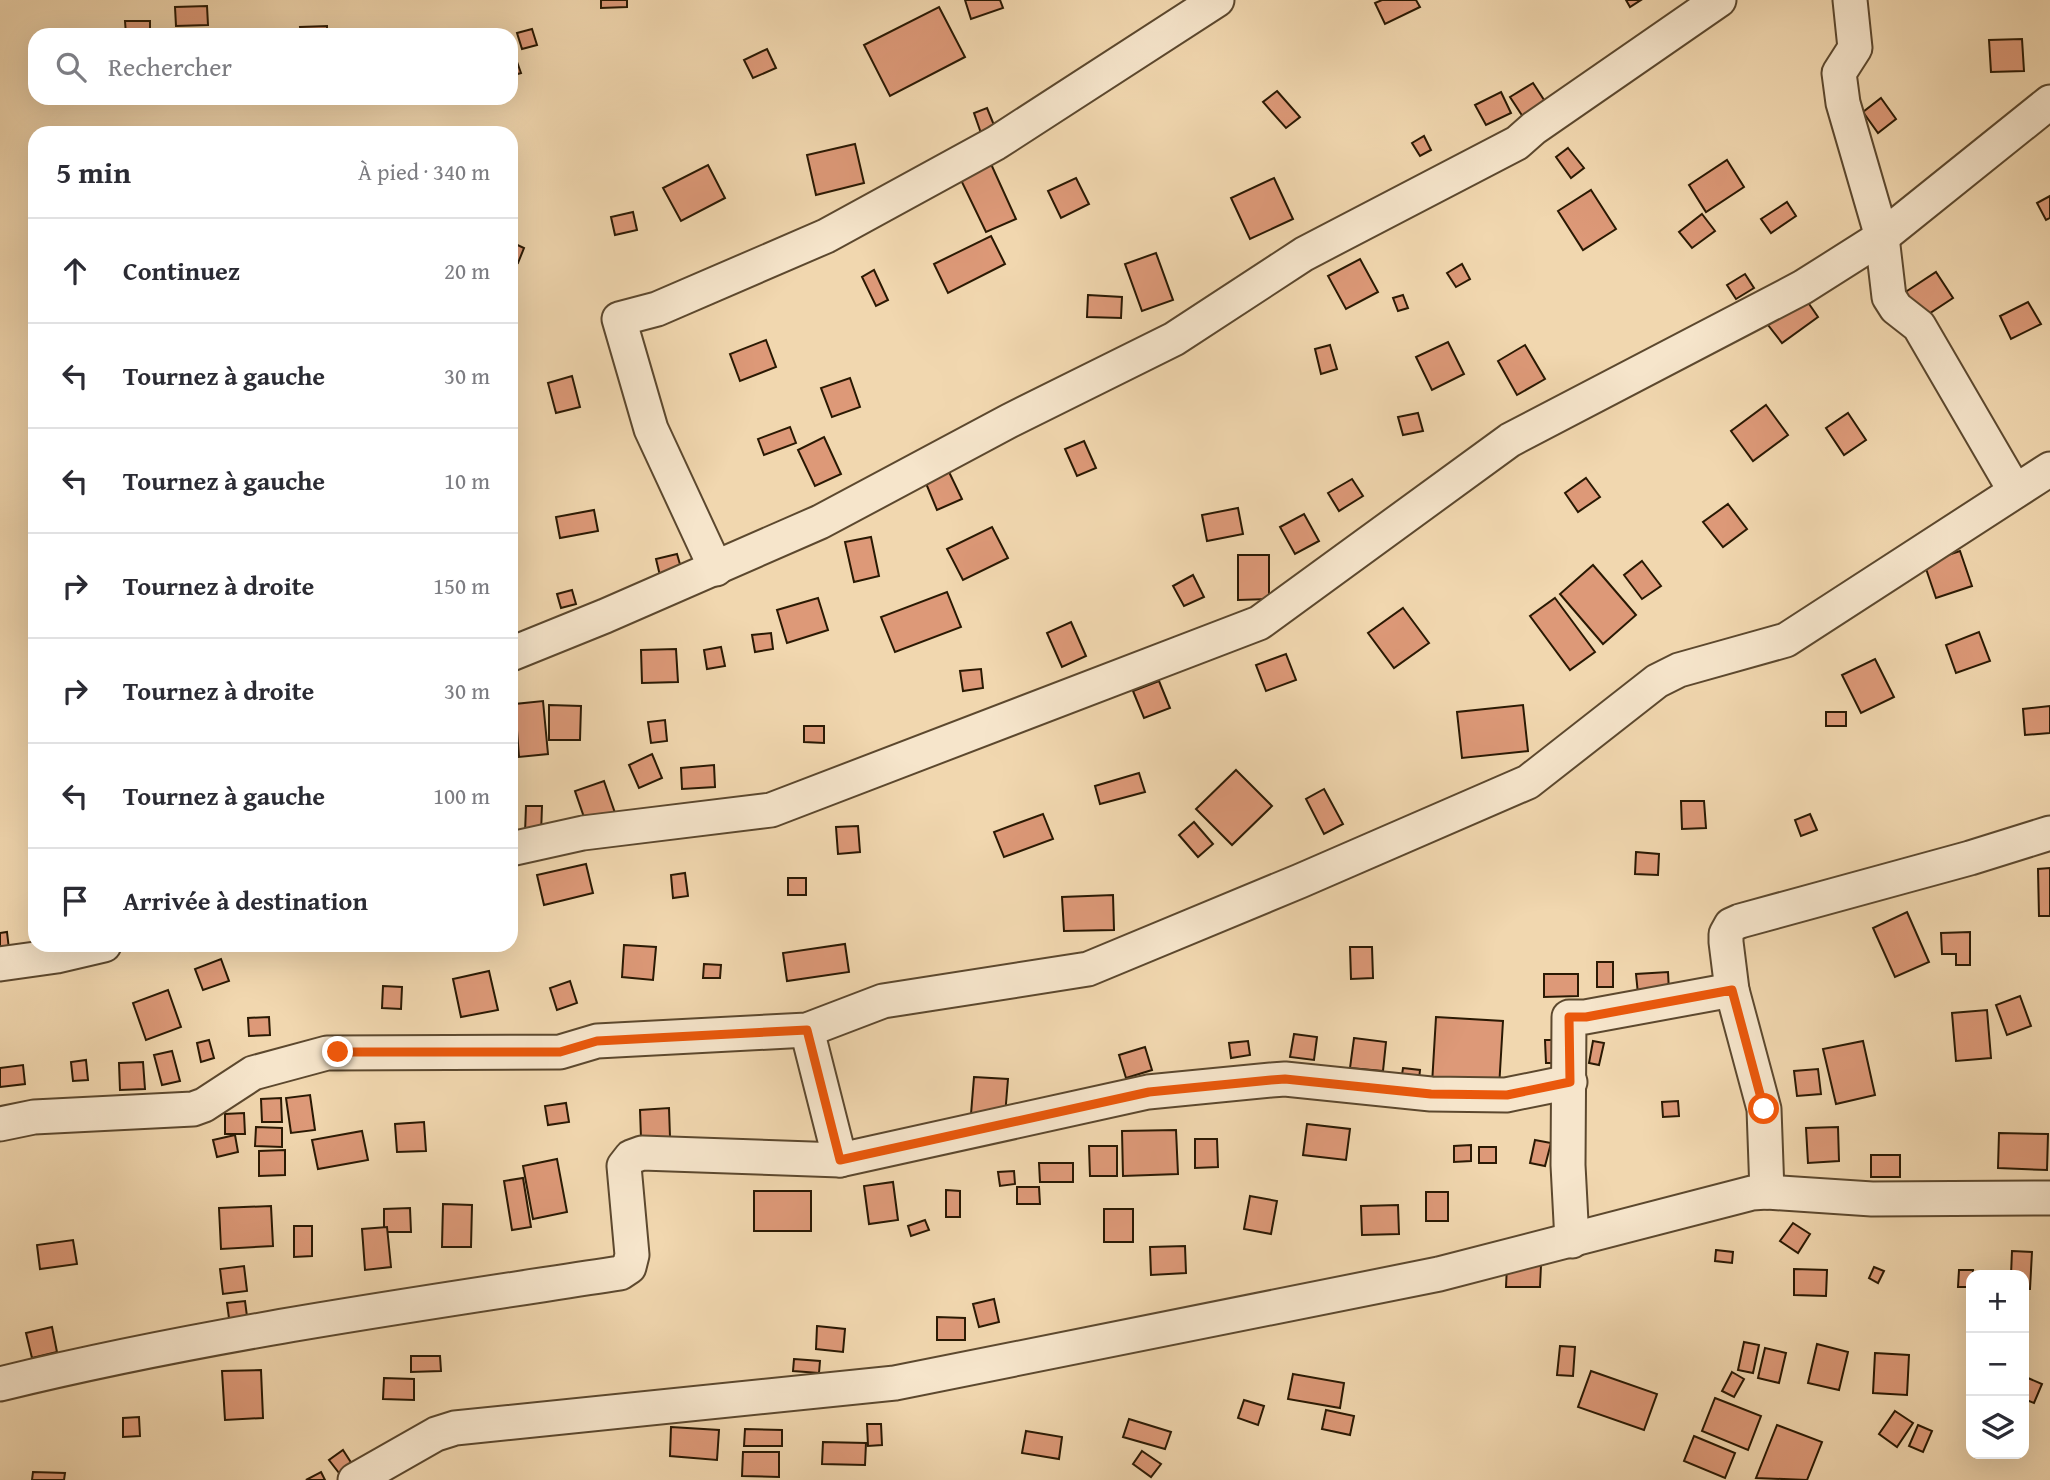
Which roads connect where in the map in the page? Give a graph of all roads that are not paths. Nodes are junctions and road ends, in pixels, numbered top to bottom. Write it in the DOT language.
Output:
graph roads {
  1 [pos="1217,0"];
  2 [pos="1719,0"];
  3 [pos="1850,0"];
  4 [pos="2050,102"];
  5 [pos="1882,237"];
  6 [pos="2050,468"];
  7 [pos="2015,491"];
  8 [pos="716,569"];
  9 [pos="518,651"];
  10 [pos="2050,833"];
  11 [pos="518,847"];
  12 [pos="74,952"];
  13 [pos="0,964"];
  14 [pos="1732,990"];
  15 [pos="807,1030"];
  16 [pos="1570,1082"];
  17 [pos="0,1124"];
  18 [pos="840,1160"];
  19 [pos="1767,1192"];
  20 [pos="2050,1198"];
  21 [pos="1572,1241"];
  22 [pos="0,1384"];
  23 [pos="355,1480"];
  1 -- 8 [label="street"];
  2 -- 8 [label="street"];
  3 -- 5 [label="street"];
  4 -- 5 [label="street"];
  5 -- 7 [label="street"];
  5 -- 11 [label="street"];
  6 -- 7 [label="street"];
  7 -- 15 [label="street"];
  8 -- 9 [label="street"];
  10 -- 14 [label="street"];
  12 -- 13 [label="street"];
  14 -- 16 [label="street"];
  14 -- 19 [label="street"];
  15 -- 17 [label="street"];
  15 -- 18 [label="street"];
  16 -- 18 [label="street"];
  16 -- 21 [label="street"];
  18 -- 22 [label="street"];
  19 -- 20 [label="street"];
  19 -- 21 [label="street"];
  21 -- 23 [label="street"];
}
